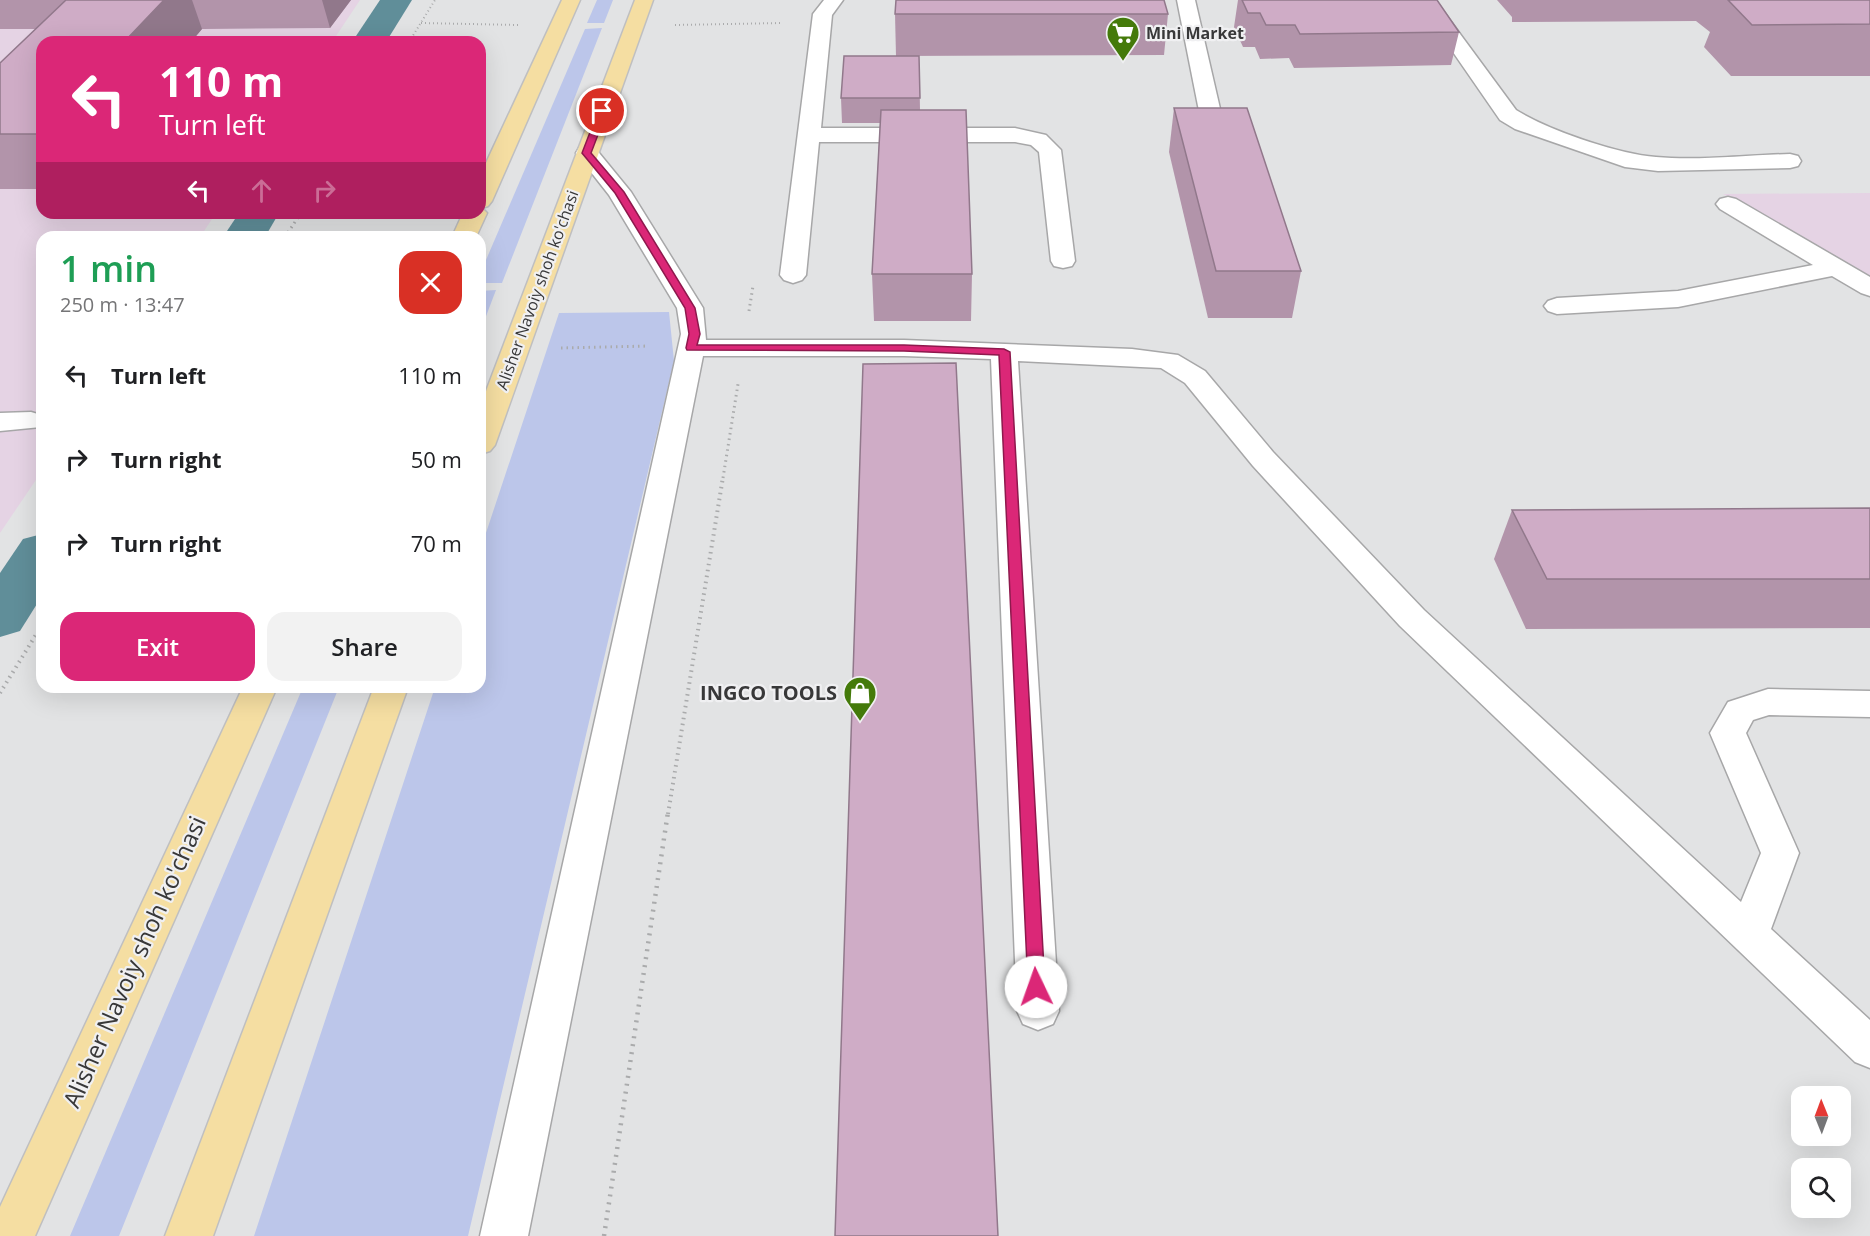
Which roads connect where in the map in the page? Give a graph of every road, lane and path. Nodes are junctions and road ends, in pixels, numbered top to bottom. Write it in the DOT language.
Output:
graph roads {
  1 [pos="435,0"];
  2 [pos="571,0"];
  3 [pos="644,0"];
  4 [pos="834,0"];
  5 [pos="1186,0"];
  6 [pos="1426,0"];
  7 [pos="421,23"];
  8 [pos="789,23"];
  9 [pos="528,25"];
  10 [pos="674,25"];
  11 [pos="413,36"];
  12 [pos="1213,126"];
  13 [pos="809,135"];
  14 [pos="587,153"];
  15 [pos="1790,161"];
  16 [pos="486,188"];
  17 [pos="1728,204"];
  18 [pos="1062,261"];
  19 [pos="1836,268"];
  20 [pos="793,275"];
  21 [pos="754,278"];
  22 [pos="1870,288"];
  23 [pos="1557,306"];
  24 [pos="691,348"];
  25 [pos="744,348"];
  26 [pos="1004,352"];
  27 [pos="509,366"];
  28 [pos="31,421"];
  29 [pos="0,422"];
  30 [pos="486,429"];
  31 [pos="36,635"];
  32 [pos="0,693"];
  33 [pos="257,693"];
  34 [pos="389,693"];
  35 [pos="1870,704"];
  36 [pos="1748,935"];
  37 [pos="1038,1011"];
  38 [pos="1870,1048"];
  39 [pos="11,1236"];
  40 [pos="189,1236"];
  41 [pos="504,1236"];
  42 [pos="604,1236"];
  1 -- 7 [label="path"];
  2 -- 16 [label="main road"];
  3 -- 14 [label="main road, Alisher Navoiy shoh ko'chasi"];
  4 -- 13 [label="street"];
  5 -- 12 [label="street"];
  6 -- 15 [label="street"];
  7 -- 9 [label="path"];
  7 -- 11 [label="path"];
  8 -- 10 [label="path"];
  13 -- 18 [label="street"];
  13 -- 20 [label="street"];
  14 -- 24 [label="street"];
  14 -- 27 [label="main road, Alisher Navoiy shoh ko'chasi"];
  17 -- 19 [label="street"];
  19 -- 22 [label="street"];
  19 -- 23 [label="street"];
  21 -- 25 [label="path"];
  24 -- 25 [label="street"];
  24 -- 27 [label="path"];
  24 -- 41 [label="street"];
  25 -- 26 [label="street"];
  25 -- 42 [label="path"];
  26 -- 36 [label="street"];
  26 -- 37 [label="street"];
  27 -- 30 [label="main road, Alisher Navoiy shoh ko'chasi"];
  28 -- 29 [label="street"];
  31 -- 32 [label="path"];
  33 -- 39 [label="main road, Alisher Navoiy shoh ko'chasi"];
  34 -- 40 [label="main road"];
  35 -- 36 [label="street"];
  36 -- 38 [label="street"];
}
